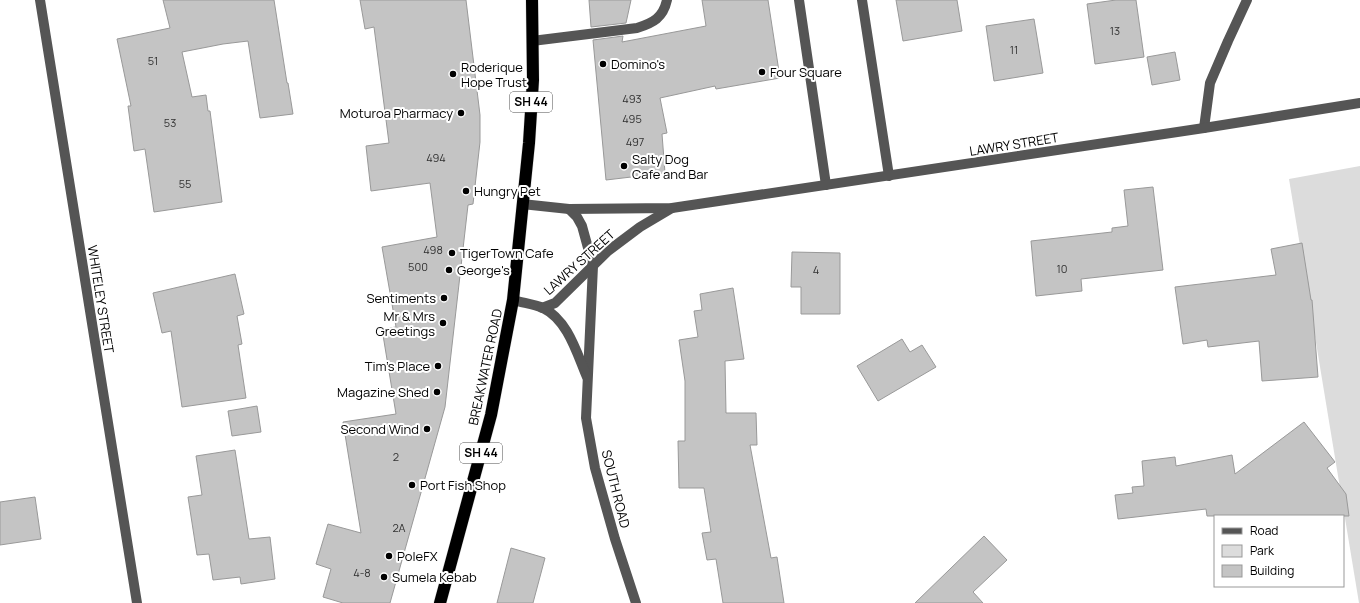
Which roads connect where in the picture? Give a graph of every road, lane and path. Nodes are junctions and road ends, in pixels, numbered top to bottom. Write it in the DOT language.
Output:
graph roads {
  1 [pos="40,0"];
  2 [pos="532,0"];
  3 [pos="667,0"];
  4 [pos="799,0"];
  5 [pos="862,0"];
  6 [pos="1247,0"];
  7 [pos="532,41"];
  8 [pos="1360,103"];
  9 [pos="1204,128"];
  10 [pos="889,176"];
  11 [pos="826,185"];
  12 [pos="522,204"];
  13 [pos="672,208"];
  14 [pos="569,209"];
  15 [pos="593,266"];
  16 [pos="513,300"];
  17 [pos="542,308"];
  18 [pos="588,379"];
  19 [pos="137,603"];
  20 [pos="440,603"];
  21 [pos="636,603"];
  1 -- 19 [label="street, WHITELEY STREET"];
  2 -- 7 [label="highway, SH 44"];
  3 -- 7 [label="street"];
  4 -- 11 [label="street"];
  5 -- 10 [label="street"];
  6 -- 9 [label="street"];
  7 -- 12 [label="highway, SH 44"];
  8 -- 9 [label="street, LAWRY STREET"];
  9 -- 10 [label="street, LAWRY STREET"];
  10 -- 11 [label="street, LAWRY STREET"];
  11 -- 13 [label="street, LAWRY STREET"];
  12 -- 14 [label="street, LAWRY STREET"];
  12 -- 16 [label="highway, BREAKWATER ROAD / SH 44"];
  13 -- 14 [label="street, LAWRY STREET"];
  13 -- 15 [label="street, LAWRY STREET"];
  14 -- 15 [label="street, SOUTH ROAD"];
  15 -- 17 [label="street, LAWRY STREET"];
  15 -- 18 [label="street, SOUTH ROAD"];
  16 -- 17 [label="street"];
  16 -- 20 [label="highway, BREAKWATER ROAD / SH 44"];
  17 -- 18 [label="street, SOUTH ROAD"];
  18 -- 21 [label="street, SOUTH ROAD"];
}
